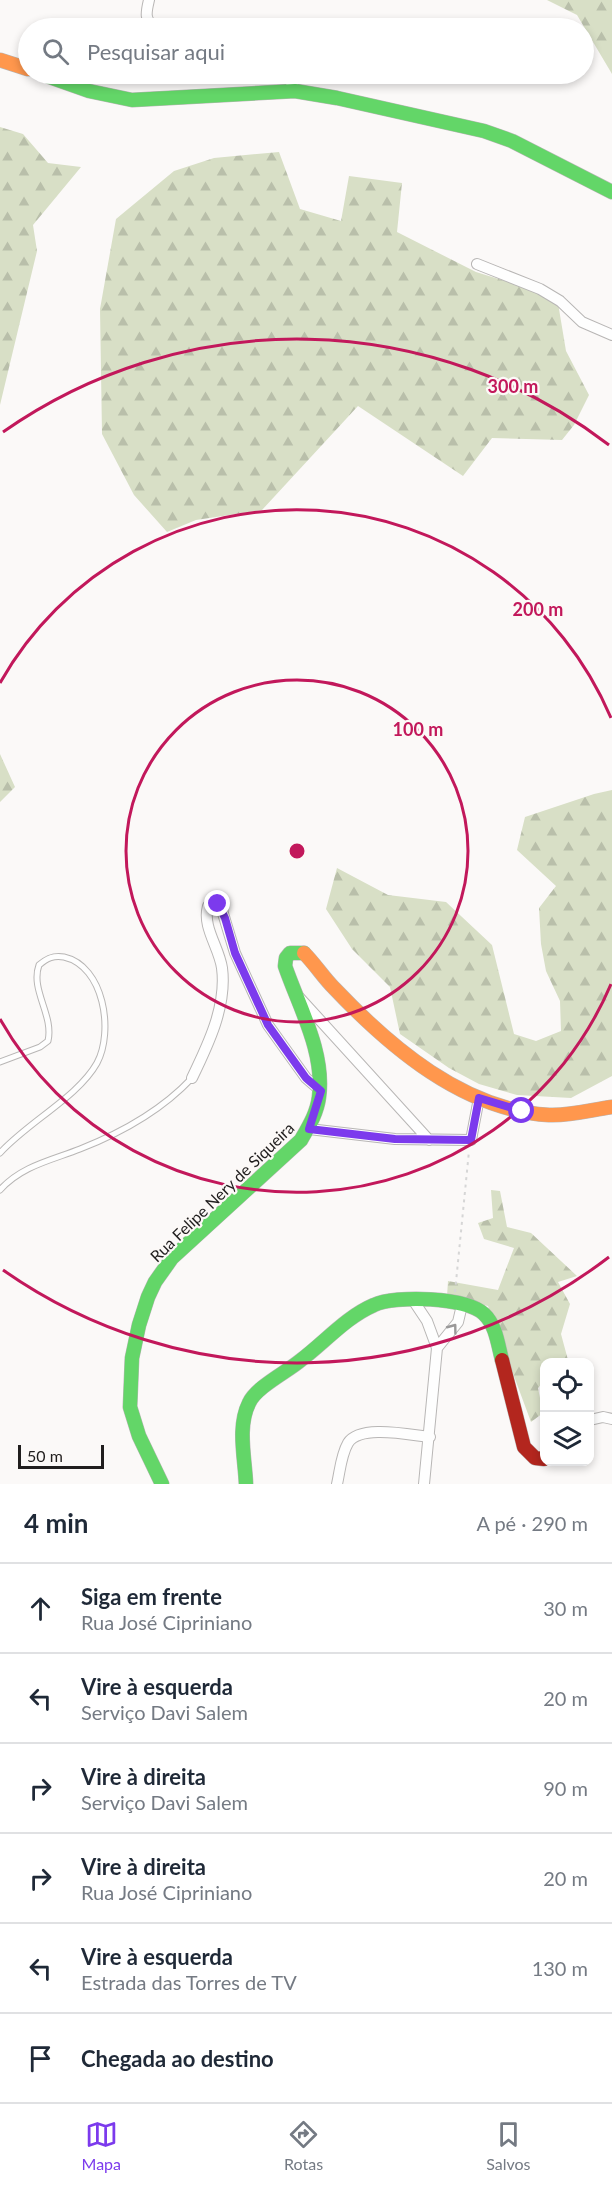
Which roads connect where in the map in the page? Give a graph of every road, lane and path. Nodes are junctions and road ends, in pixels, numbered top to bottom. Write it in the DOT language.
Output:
graph roads {
  1 [pos="149,0"];
  2 [pos="146,18"];
  3 [pos="0,60"];
  4 [pos="18,66"];
  5 [pos="69,84"];
  6 [pos="292,84"];
  7 [pos="295,91"];
  8 [pos="612,192"];
  9 [pos="477,264"];
  10 [pos="612,335"];
  11 [pos="295,993"];
  12 [pos="0,1062"];
  13 [pos="192,1078"];
  14 [pos="321,1091"];
  15 [pos="479,1098"];
  16 [pos="612,1107"];
  17 [pos="309,1129"];
  18 [pos="429,1140"];
  19 [pos="471,1140"];
  20 [pos="0,1153"];
  21 [pos="0,1190"];
  22 [pos="413,1300"];
  23 [pos="462,1305"];
  24 [pos="437,1348"];
  25 [pos="594,1419"];
  26 [pos="612,1419"];
  27 [pos="430,1437"];
  28 [pos="540,1460"];
  29 [pos="162,1484"];
  30 [pos="246,1484"];
  31 [pos="337,1484"];
  32 [pos="424,1484"];
  1 -- 2 [label="street"];
  3 -- 4 [label="street"];
  5 -- 7 [label="street"];
  6 -- 7 [label="street"];
  7 -- 8 [label="street"];
  9 -- 10 [label="street"];
  11 -- 14 [label="street"];
  11 -- 15 [label="street"];
  11 -- 18 [label="street"];
  12 -- 20 [label="lane"];
  13 -- 14 [label="street"];
  13 -- 21 [label="lane"];
  14 -- 17 [label="street"];
  15 -- 16 [label="street"];
  15 -- 19 [label="street"];
  17 -- 18 [label="street"];
  17 -- 29 [label="street, Rua Felipe Nery de Siqueira"];
  18 -- 19 [label="street"];
  19 -- 23 [label="path"];
  22 -- 23 [label="street"];
  22 -- 24 [label="street"];
  22 -- 30 [label="street"];
  24 -- 23 [label="street, one-way"];
  23 -- 28 [label="street"];
  24 -- 27 [label="street"];
  25 -- 26 [label="street"];
  27 -- 31 [label="street"];
  27 -- 32 [label="street"];
}
